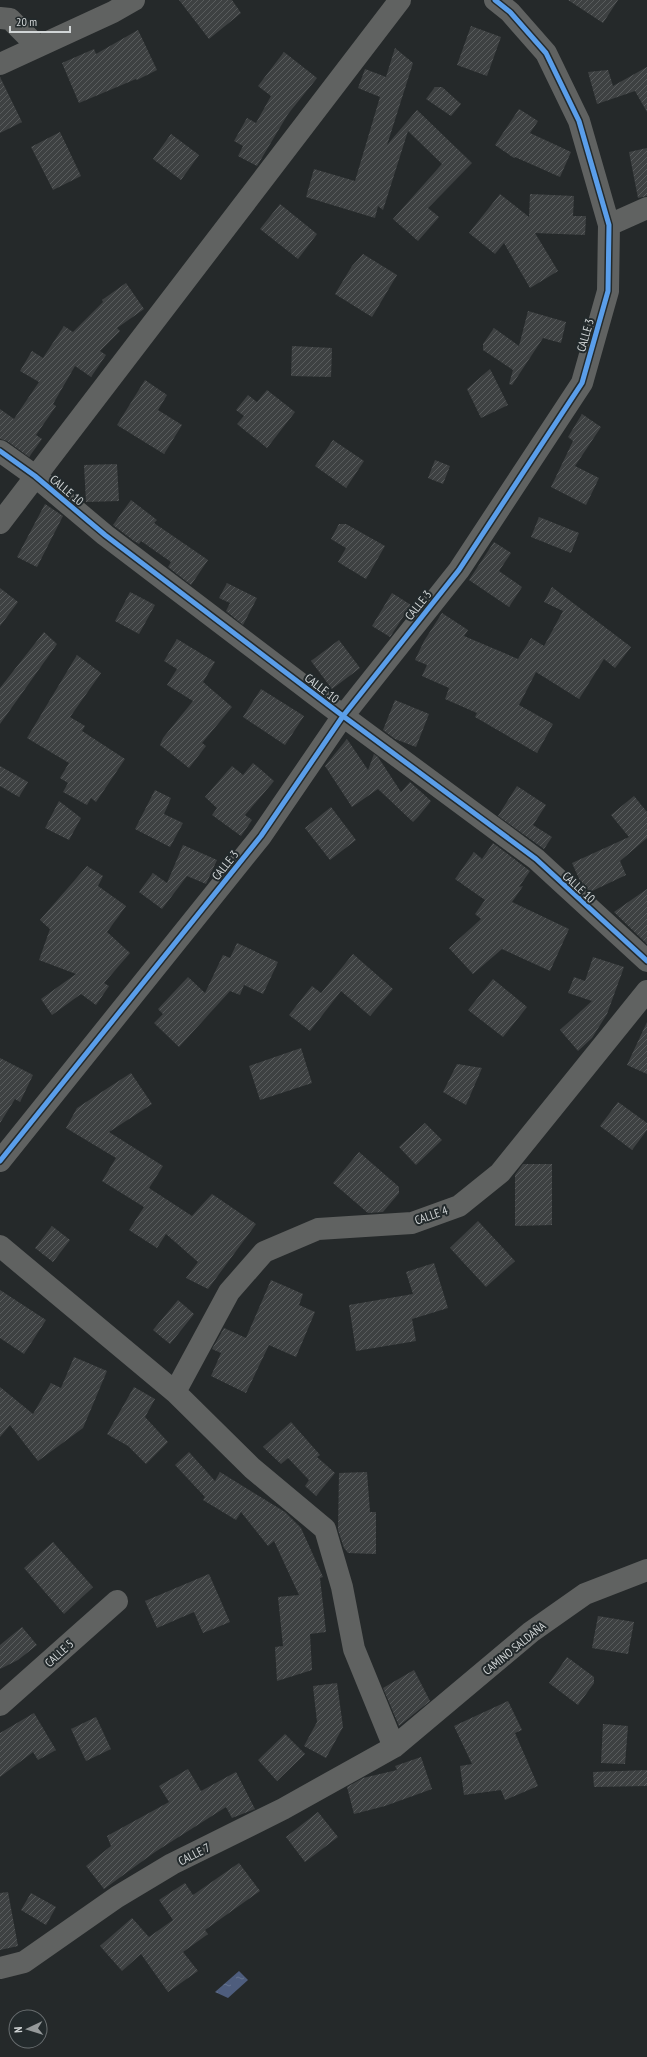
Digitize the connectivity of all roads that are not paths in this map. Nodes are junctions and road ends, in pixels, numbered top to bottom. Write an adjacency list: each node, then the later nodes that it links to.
1 (134, 0): 5 (street)
2 (400, 0): 10 (street)
3 (495, 0): 8 (street, CALLE 3)
4 (0, 18): 5 (street)
5 (36, 46): 6 (street)
6 (0, 64)
7 (647, 208): 8 (street)
8 (609, 224): 12 (street, CALLE 3)
9 (0, 451): 10 (street, CALLE 10)
10 (35, 476): 11 (street); 12 (street, CALLE 10)
11 (0, 523)
12 (343, 716): 13 (street, CALLE 10); 15 (street, CALLE 3)
13 (647, 961)
14 (647, 991): 17 (street, CALLE 4)
15 (0, 1161)
16 (0, 1246): 17 (street)
17 (175, 1392): 21 (street)
18 (647, 1570): 21 (street, CAMINO SALDAÑA)
19 (118, 1601): 20 (street, CALLE 5)
20 (0, 1705)
21 (394, 1747): 22 (street, CALLE 7)
22 (0, 1968)

